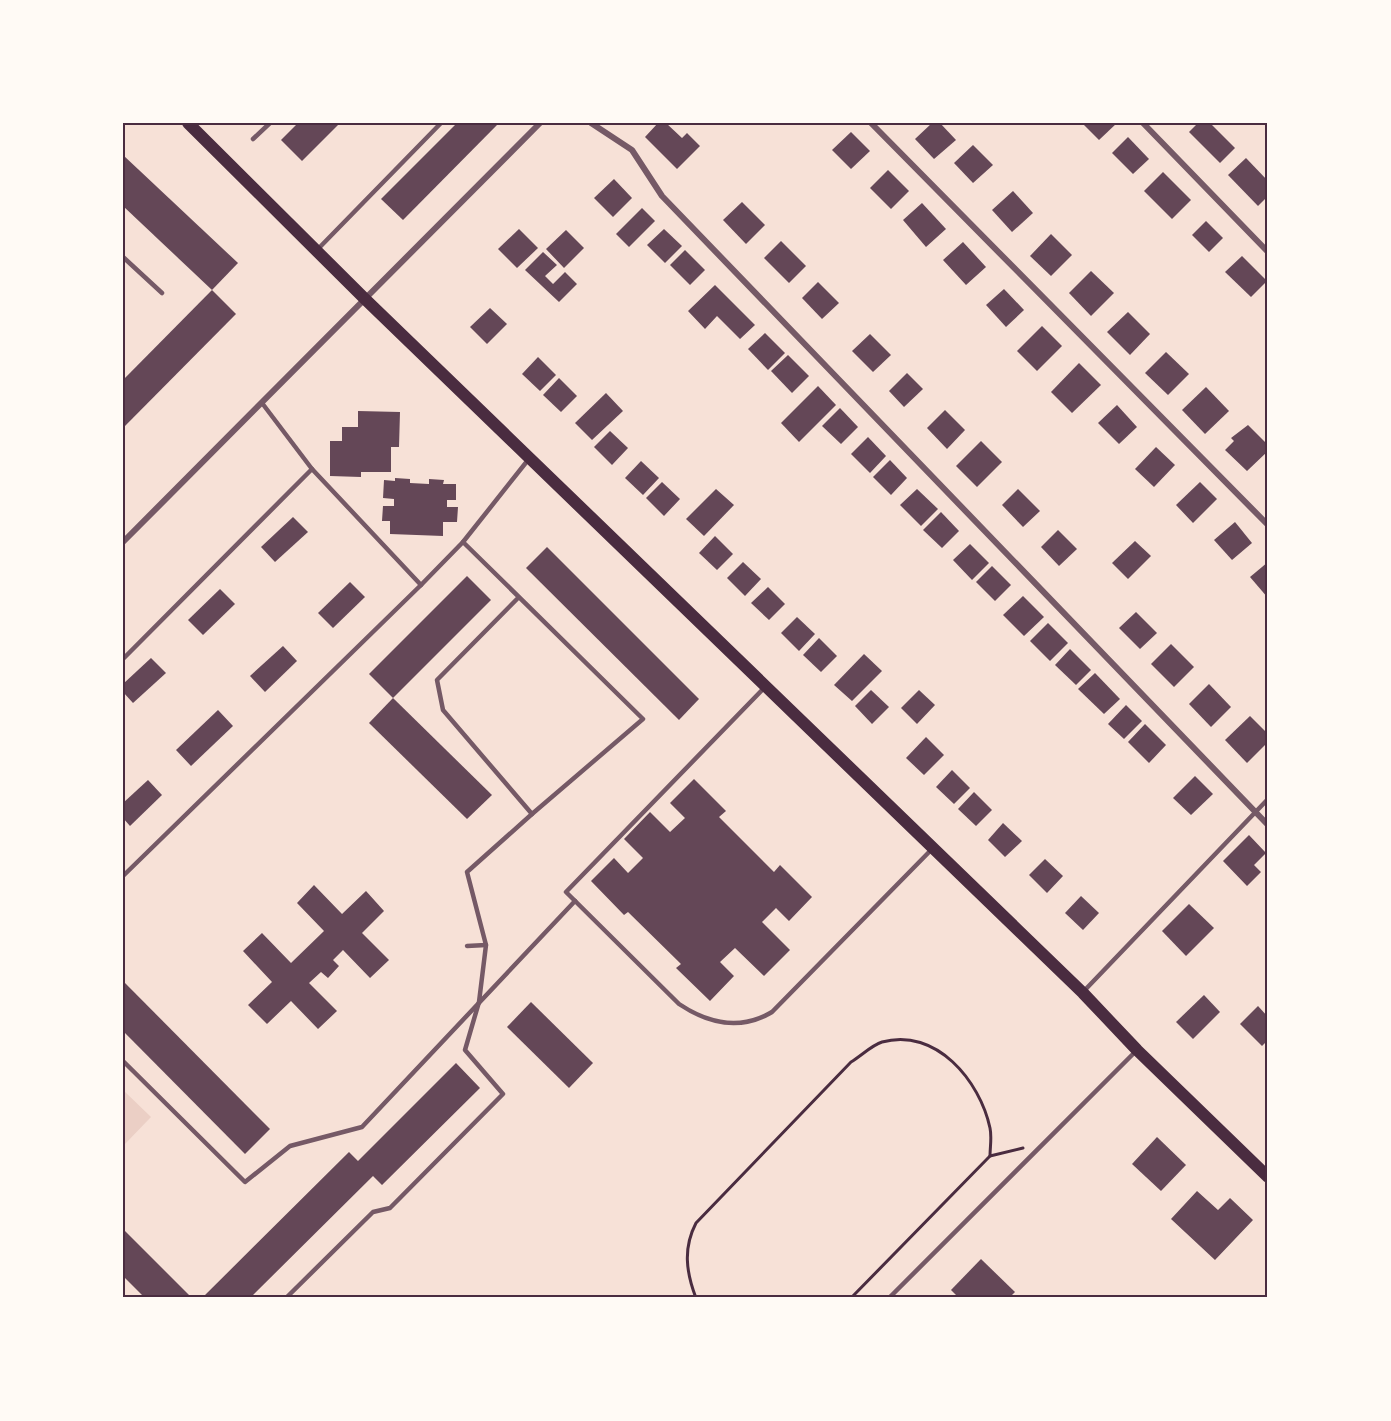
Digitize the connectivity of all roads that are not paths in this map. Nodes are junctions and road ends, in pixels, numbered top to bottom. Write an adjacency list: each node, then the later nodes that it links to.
1 (188, 123): 9 (main road)
2 (270, 123): 8 (lane)
3 (441, 123): 9 (lane)
4 (540, 123): 13 (street)
5 (591, 123): 25 (street)
6 (871, 123): 17 (street)
7 (1143, 123): 10 (street)
8 (253, 139)
9 (317, 251): 13 (main road)
10 (1268, 252)
11 (123, 257): 12 (lane)
12 (162, 293)
13 (365, 299): 14 (street); 15 (main road)
14 (262, 403): 16 (lane); 18 (street)
15 (530, 457): 19 (lane); 23 (main road)
16 (312, 469): 20 (lane); 22 (lane)
17 (1268, 525)
18 (123, 543)
19 (463, 543): 20 (lane); 21 (lane)
20 (421, 585): 29 (lane)
21 (519, 597): 26 (lane); 26 (lane)
22 (123, 659)
23 (765, 686): 28 (main road); 30 (lane)
24 (1268, 799): 25 (lane)
25 (1256, 812): 27 (street); 33 (lane)
26 (532, 814): 31 (lane)
27 (1268, 825)
28 (933, 848): 30 (lane); 33 (main road)
29 (123, 876)
30 (575, 901): 34 (lane)
31 (486, 945): 32 (lane); 34 (lane)
32 (467, 946)
33 (1083, 993): 35 (main road)
34 (479, 1002): 36 (lane); 38 (lane)
35 (1137, 1050): 37 (main road); 39 (lane)
36 (123, 1060)
37 (1268, 1177)
38 (286, 1298)
39 (889, 1298)

